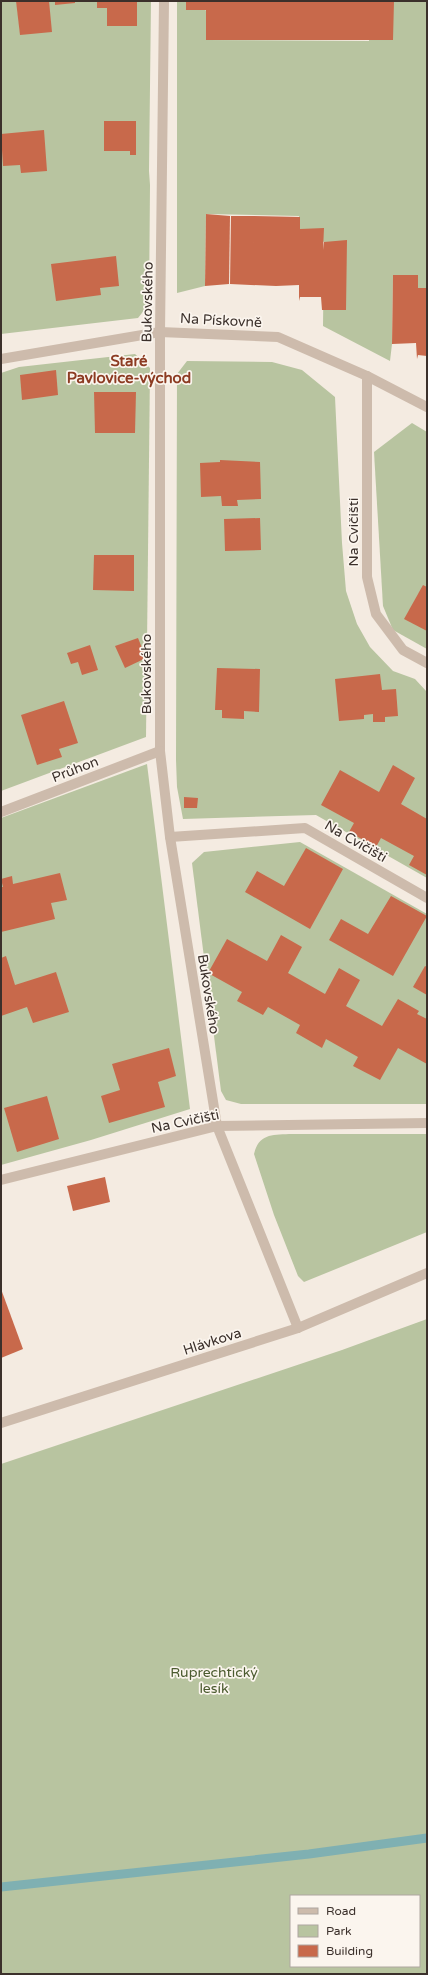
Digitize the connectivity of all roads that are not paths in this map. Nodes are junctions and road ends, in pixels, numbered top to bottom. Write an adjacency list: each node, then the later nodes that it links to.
1 (164, 1): 2 (street, Bukovského)
2 (160, 332): 3 (street, Na Pískovně); 4 (street, Na Pískovně); 7 (street, Bukovského)
3 (1, 359)
4 (367, 376): 5 (street, Na Pískovně); 6 (street, Na Cvičišti)
5 (427, 407)
6 (427, 663)
7 (160, 751): 8 (street, Průhon); 9 (street, Bukovského)
8 (1, 812)
9 (170, 837): 10 (street, Na Cvičišti); 12 (street, Bukovského)
10 (427, 898)
11 (427, 1123): 12 (street, Na Cvičišti)
12 (217, 1126): 13 (street, Na Cvičišti); 15 (street, Bukovského)
13 (1, 1180)
14 (427, 1273): 15 (street, Hlávkova)
15 (298, 1328): 16 (street, Hlávkova)
16 (1, 1423)

